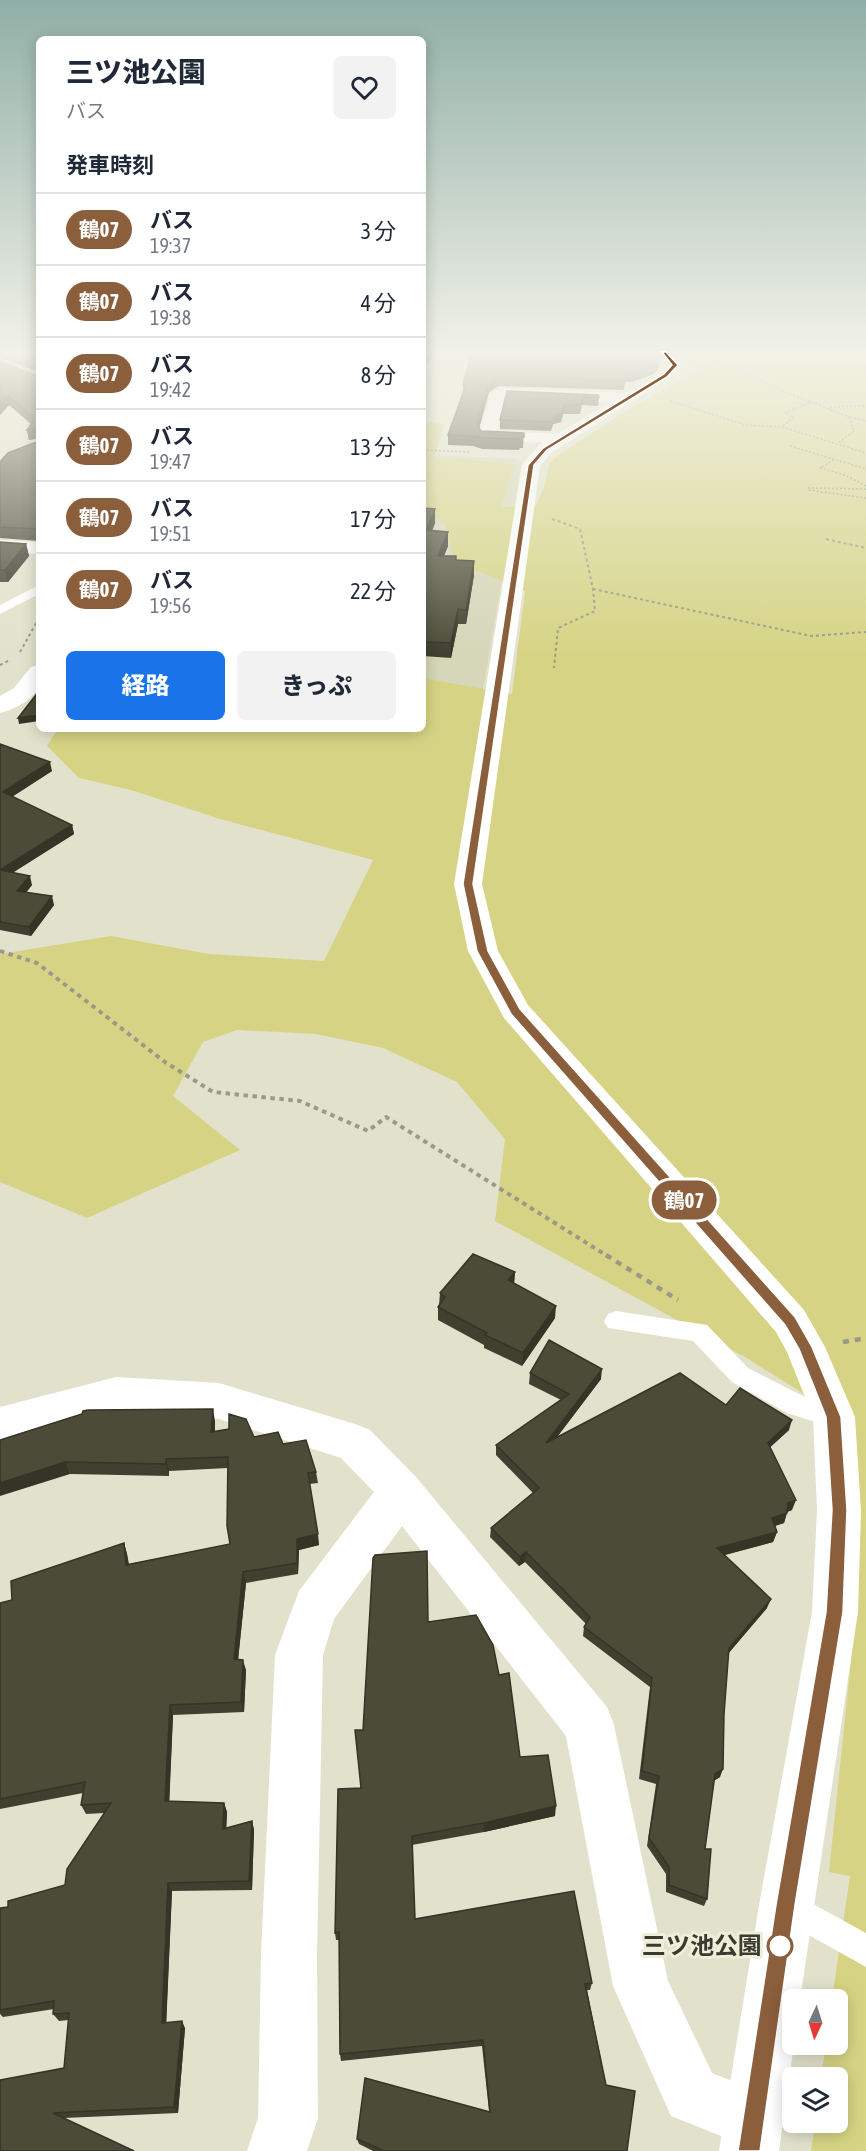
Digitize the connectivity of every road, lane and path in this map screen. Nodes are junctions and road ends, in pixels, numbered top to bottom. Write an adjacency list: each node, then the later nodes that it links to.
1 (541, 453): 7 (street)
2 (813, 453): 3 (path)
3 (834, 460): 4 (path); 5 (path)
4 (866, 470)
5 (866, 487): 6 (path)
6 (866, 498)
7 (525, 510): 12 (path); 24 (street)
8 (826, 538): 11 (path)
9 (0, 546): 10 (street)
10 (36, 548)
11 (866, 548)
12 (593, 589): 16 (path); 18 (path)
13 (36, 591): 14 (lane)
14 (0, 610)
15 (36, 623): 17 (path)
16 (866, 632)
17 (0, 665)
18 (554, 668)
19 (36, 676): 20 (street)
20 (0, 706)
21 (0, 951): 23 (path)
22 (616, 1321): 23 (lane)
23 (699, 1332): 24 (lane)
24 (834, 1417): 27 (street)
25 (0, 1425): 26 (street)
26 (401, 1491): 29 (street); 30 (street)
27 (786, 1905): 28 (lane); 29 (street)
28 (866, 1951)
29 (751, 2135)
30 (277, 2151)

